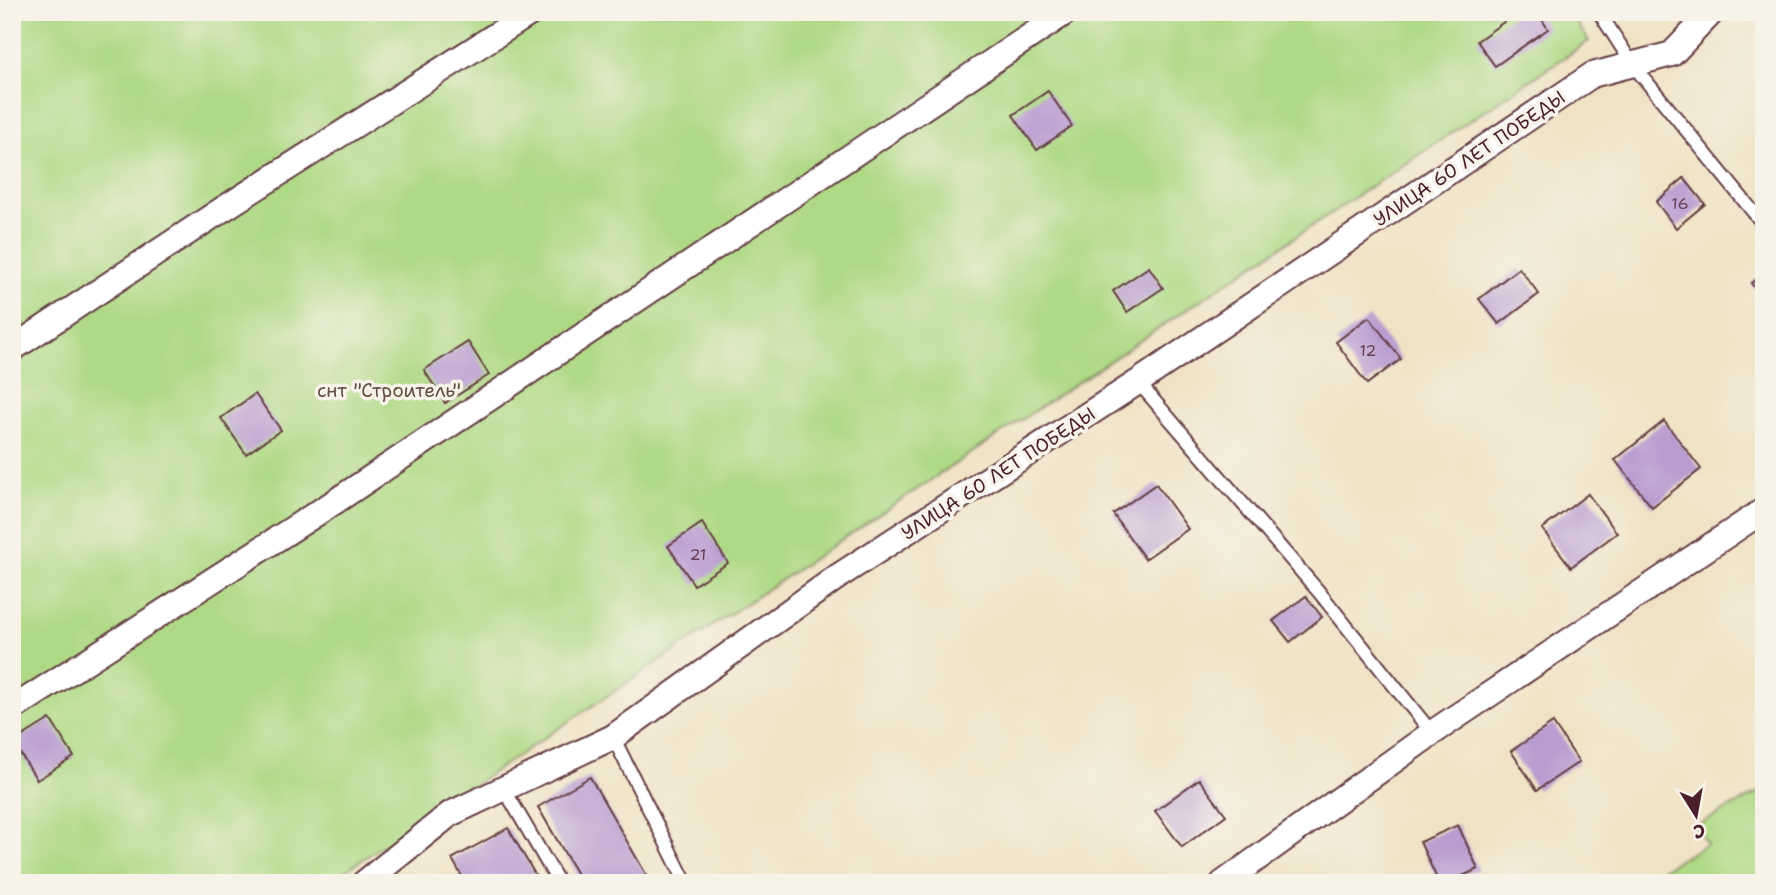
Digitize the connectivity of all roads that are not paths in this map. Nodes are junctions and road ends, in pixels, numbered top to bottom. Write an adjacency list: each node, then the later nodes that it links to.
1 (532, 12): 7 (street)
2 (1066, 12): 10 (street)
3 (1599, 12): 5 (lane)
4 (1712, 12): 5 (street, УЛИЦА 60 ЛЕТ ПОБЕДЫ)
5 (1633, 65): 6 (lane); 8 (street, УЛИЦА 60 ЛЕТ ПОБЕДЫ)
6 (1764, 225)
7 (12, 349)
8 (1138, 382): 11 (lane); 12 (street, УЛИЦА 60 ЛЕТ ПОБЕДЫ)
9 (1764, 510): 11 (street)
10 (12, 709)
11 (1432, 733): 17 (street)
12 (613, 737): 13 (street, УЛИЦА 60 ЛЕТ ПОБЕДЫ); 16 (lane)
13 (503, 787): 14 (street, УЛИЦА 60 ЛЕТ ПОБЕДЫ); 15 (lane)
14 (364, 883)
15 (559, 883)
16 (686, 883)
17 (1223, 883)

